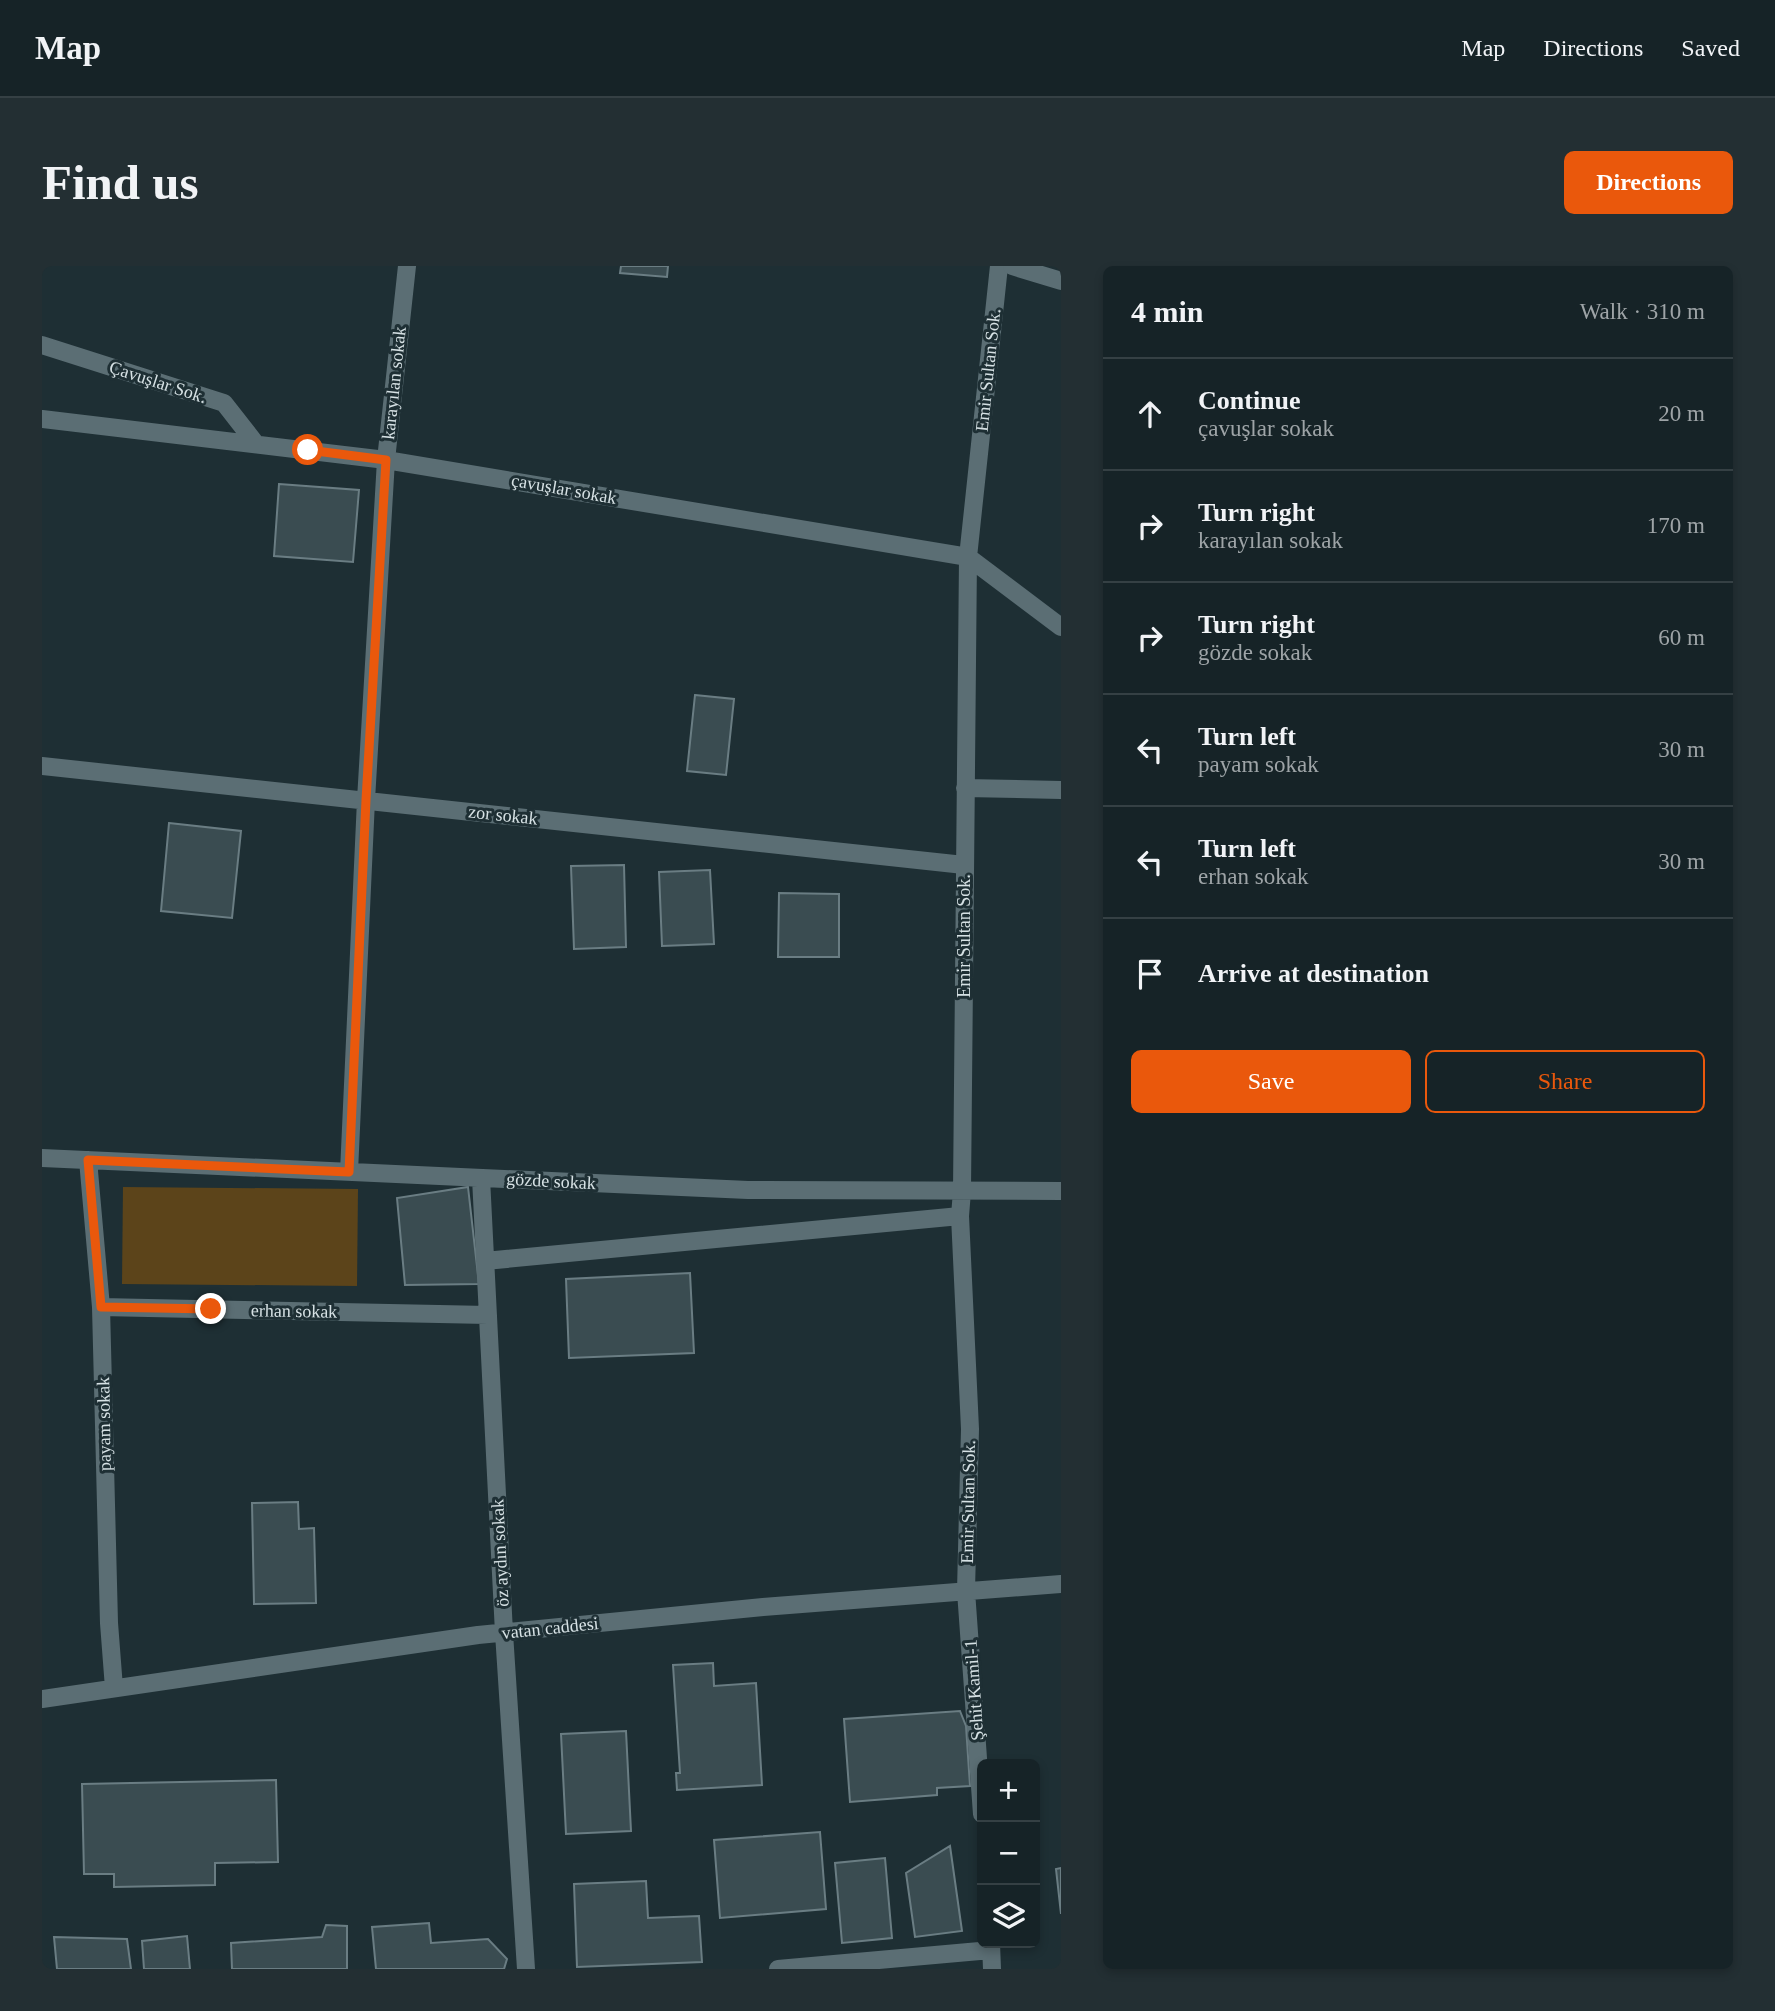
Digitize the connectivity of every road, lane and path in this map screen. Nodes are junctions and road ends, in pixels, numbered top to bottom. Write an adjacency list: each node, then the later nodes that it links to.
1 (407, 266): 8 (street, karayılan sokak)
2 (999, 266): 9 (street, Emir Sultan Sok.)
3 (1012, 266): 4 (street)
4 (1061, 281)
5 (42, 345): 7 (street, Çavuşlar Sok.)
6 (42, 419): 7 (street, çavuşlar sokak)
7 (256, 444): 8 (street, çavuşlar sokak)
8 (386, 460): 9 (street, çavuşlar sokak); 14 (street, karayılan sokak)
9 (968, 557): 10 (street, çavuşlar sokak); 12 (street, Emir Sultan Sok.)
10 (1061, 627)
11 (42, 765): 14 (street, zor sokak)
12 (965, 788): 13 (street); 15 (street, Emir Sultan Sok.)
13 (1061, 790)
14 (366, 800): 15 (street, zor sokak); 18 (street, karayılan sokak)
15 (964, 865): 20 (street, Emir Sultan Sok.)
16 (42, 1158): 17 (street, gözde sokak)
17 (88, 1160): 18 (street, gözde sokak); 24 (street, payam sokak)
18 (349, 1172): 19 (street, gözde sokak)
19 (481, 1178): 20 (street, gözde sokak); 23 (street, öz aydın sokak)
20 (962, 1191): 21 (street, gözde sokak); 22 (street, Emir Sultan Sok.)
21 (1061, 1191)
22 (960, 1216): 23 (street); 27 (street, Emir Sultan Sok.)
23 (485, 1261): 25 (street, öz aydın sokak)
24 (101, 1307): 25 (street, erhan sokak); 29 (street, payam sokak)
25 (488, 1315): 28 (street, öz aydın sokak)
26 (1061, 1584): 27 (street, vatan caddesi)
27 (967, 1599): 28 (street, vatan caddesi); 31 (street, Şehit Kamil-1)
28 (504, 1633): 29 (street, vatan caddesi); 34 (street, öz aydın sokak)
29 (114, 1689): 30 (street, vatan caddesi)
30 (42, 1699)
31 (978, 1759)
32 (977, 1948): 35 (street)
33 (991, 1948): 36 (street)
34 (526, 1969)
35 (778, 1969)
36 (992, 1969)

